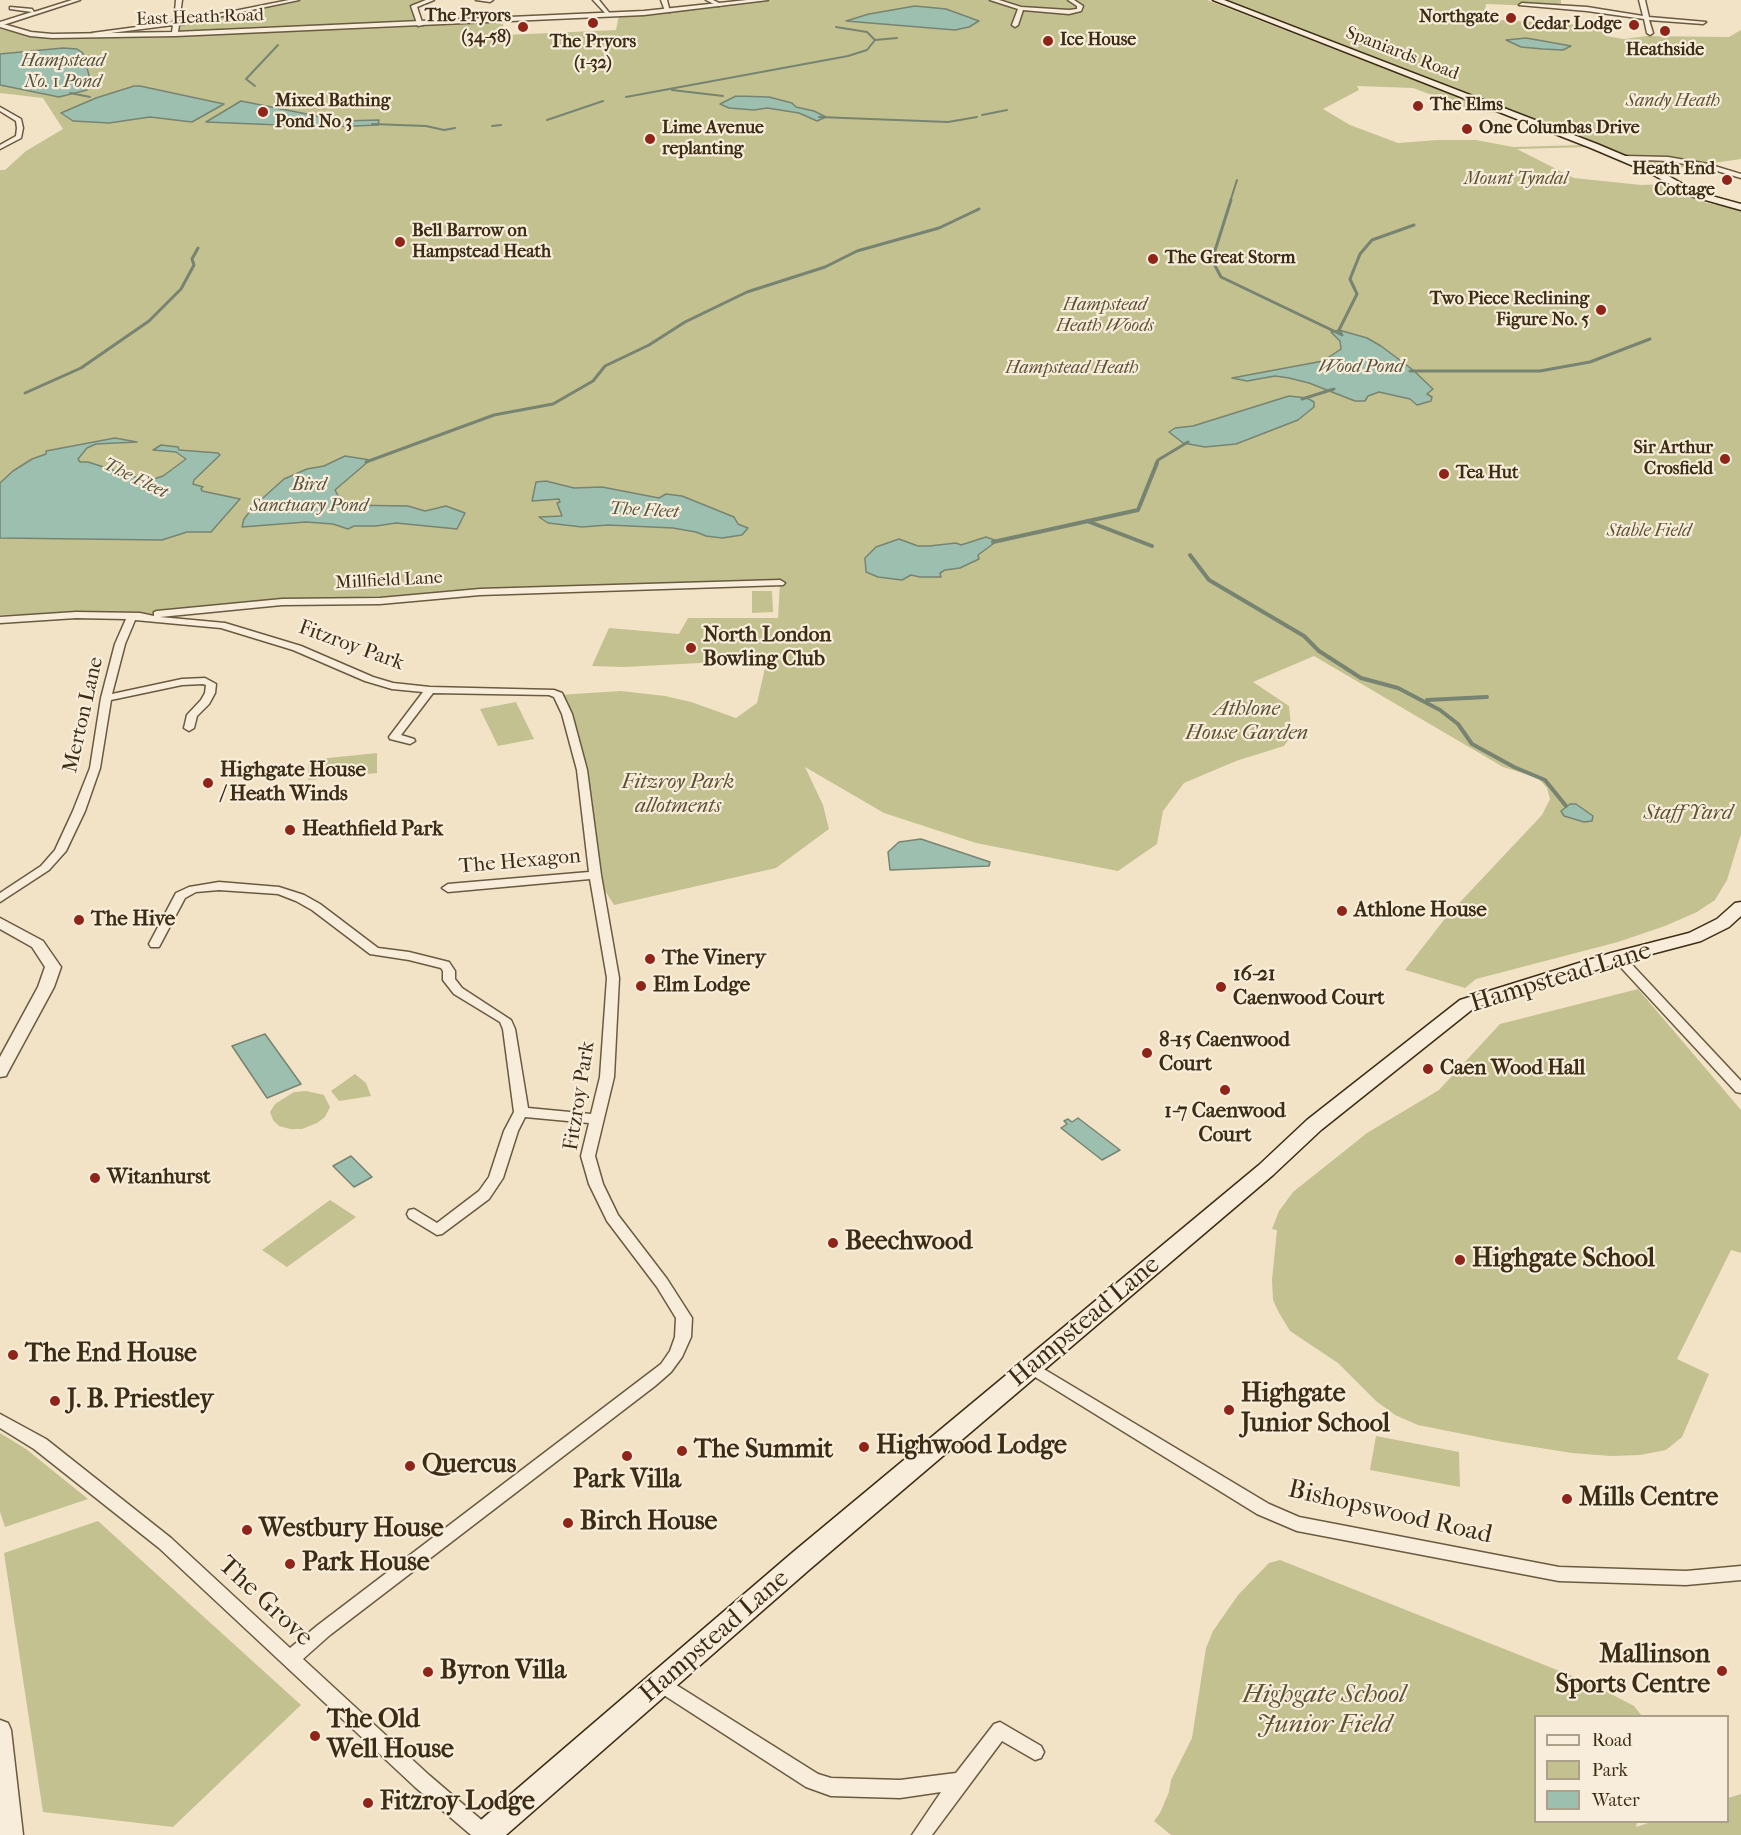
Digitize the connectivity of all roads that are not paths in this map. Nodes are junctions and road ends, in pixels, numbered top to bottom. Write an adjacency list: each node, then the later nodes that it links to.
1 (77, 0): 21 (street)
2 (178, 0): 27 (street)
3 (296, 0): 15 (street)
4 (431, 0): 29 (street)
5 (479, 0): 6 (street)
6 (490, 0)
7 (596, 0): 22 (street)
8 (664, 0): 20 (street)
9 (710, 0): 16 (street)
10 (765, 0): 16 (street, East Heath Road)
11 (1071, 0): 19 (street)
12 (1218, 0): 36 (main road, Spaniards Road)
13 (1642, 0): 25 (street)
14 (998, 1): 19 (street)
15 (268, 3): 27 (street)
16 (720, 5): 20 (street, East Heath Road)
17 (1522, 5): 25 (street)
18 (12, 8): 21 (street)
19 (1021, 8): 30 (street)
20 (668, 11): 22 (street, East Heath Road)
21 (36, 12): 24 (street)
22 (609, 14): 29 (street, East Heath Road)
23 (10, 15): 24 (street)
24 (19, 17): 28 (street)
25 (1645, 18): 26 (street); 32 (street)
26 (1703, 22)
27 (176, 24): 31 (street); 33 (street)
28 (0, 25): 33 (street, East Heath Road)
29 (420, 25): 33 (street, East Heath Road)
30 (1015, 25)
31 (95, 33)
32 (1650, 33)
33 (175, 34)
34 (0, 109): 35 (street)
35 (0, 147)
36 (1625, 158): 37 (street); 38 (main road, Spaniards Road)
37 (1741, 176)
38 (1741, 207)
39 (780, 583): 40 (street, Millfield Lane)
40 (132, 616): 41 (street, Millfield Lane); 42 (street, Fitzroy Park); 43 (street, Merton Lane)
41 (0, 620)
42 (430, 690): 45 (street); 46 (street, Fitzroy Park)
43 (106, 698): 44 (street); 48 (street, Merton Lane)
44 (189, 728)
45 (410, 741)
46 (595, 875): 47 (street, The Hexagon); 56 (street, Fitzroy Park)
47 (448, 888)
48 (0, 898)
49 (1741, 908): 52 (main road, Hampstead Lane)
50 (0, 923): 53 (street)
51 (156, 944): 55 (street)
52 (1618, 957): 54 (street); 58 (main road, Hampstead Lane)
53 (0, 1072)
54 (1741, 1089)
55 (521, 1112): 56 (street); 57 (street)
56 (596, 1119): 61 (street, Fitzroy Park)
57 (414, 1214)
58 (1032, 1368): 60 (street, Bishopswood Road); 62 (main road, Hampstead Lane)
59 (0, 1419): 61 (street, The Grove)
60 (1741, 1574)
61 (290, 1659): 67 (street, The Grove)
62 (662, 1684): 65 (street); 67 (main road, Hampstead Lane)
63 (0, 1730): 66 (street)
64 (1035, 1752): 65 (street)
65 (961, 1781): 68 (street)
66 (11, 1835)
67 (485, 1835)
68 (921, 1835)

